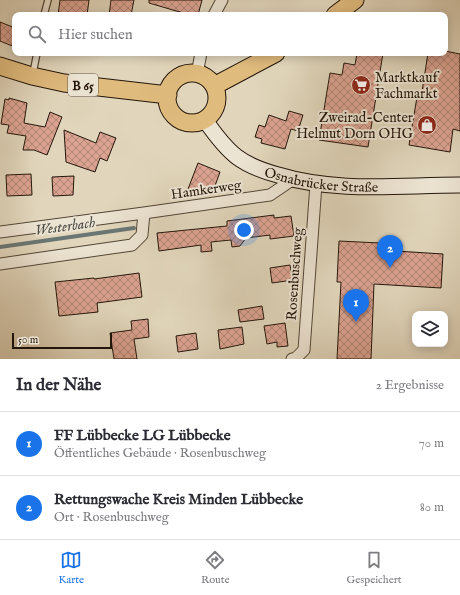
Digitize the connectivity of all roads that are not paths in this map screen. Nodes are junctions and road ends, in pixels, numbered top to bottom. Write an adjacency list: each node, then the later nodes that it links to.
1 (48, 0): 4 (lane)
2 (222, 0): 5 (street)
3 (355, 0): 6 (main road)
4 (45, 12)
5 (216, 12)
6 (339, 12)
7 (36, 56): 12 (lane)
8 (200, 56): 11 (street)
9 (270, 56): 13 (main road)
10 (0, 66): 12 (main road, B 65)
11 (197, 74): 13 (main road); 14 (main road)
12 (32, 76): 14 (main road, B 65)
13 (214, 86): 15 (main road)
14 (168, 96): 15 (main road)
15 (205, 120): 16 (street, Osnabrücker Straße)
16 (292, 180): 17 (street, Osnabrücker Straße); 19 (street, Hamkerweg)
17 (316, 184): 18 (street, Osnabrücker Straße); 22 (street, Rosenbuschweg)
18 (460, 185)
19 (144, 213): 20 (street, Hamkerweg); 21 (street)
20 (0, 232)
21 (0, 264)
22 (292, 359)

